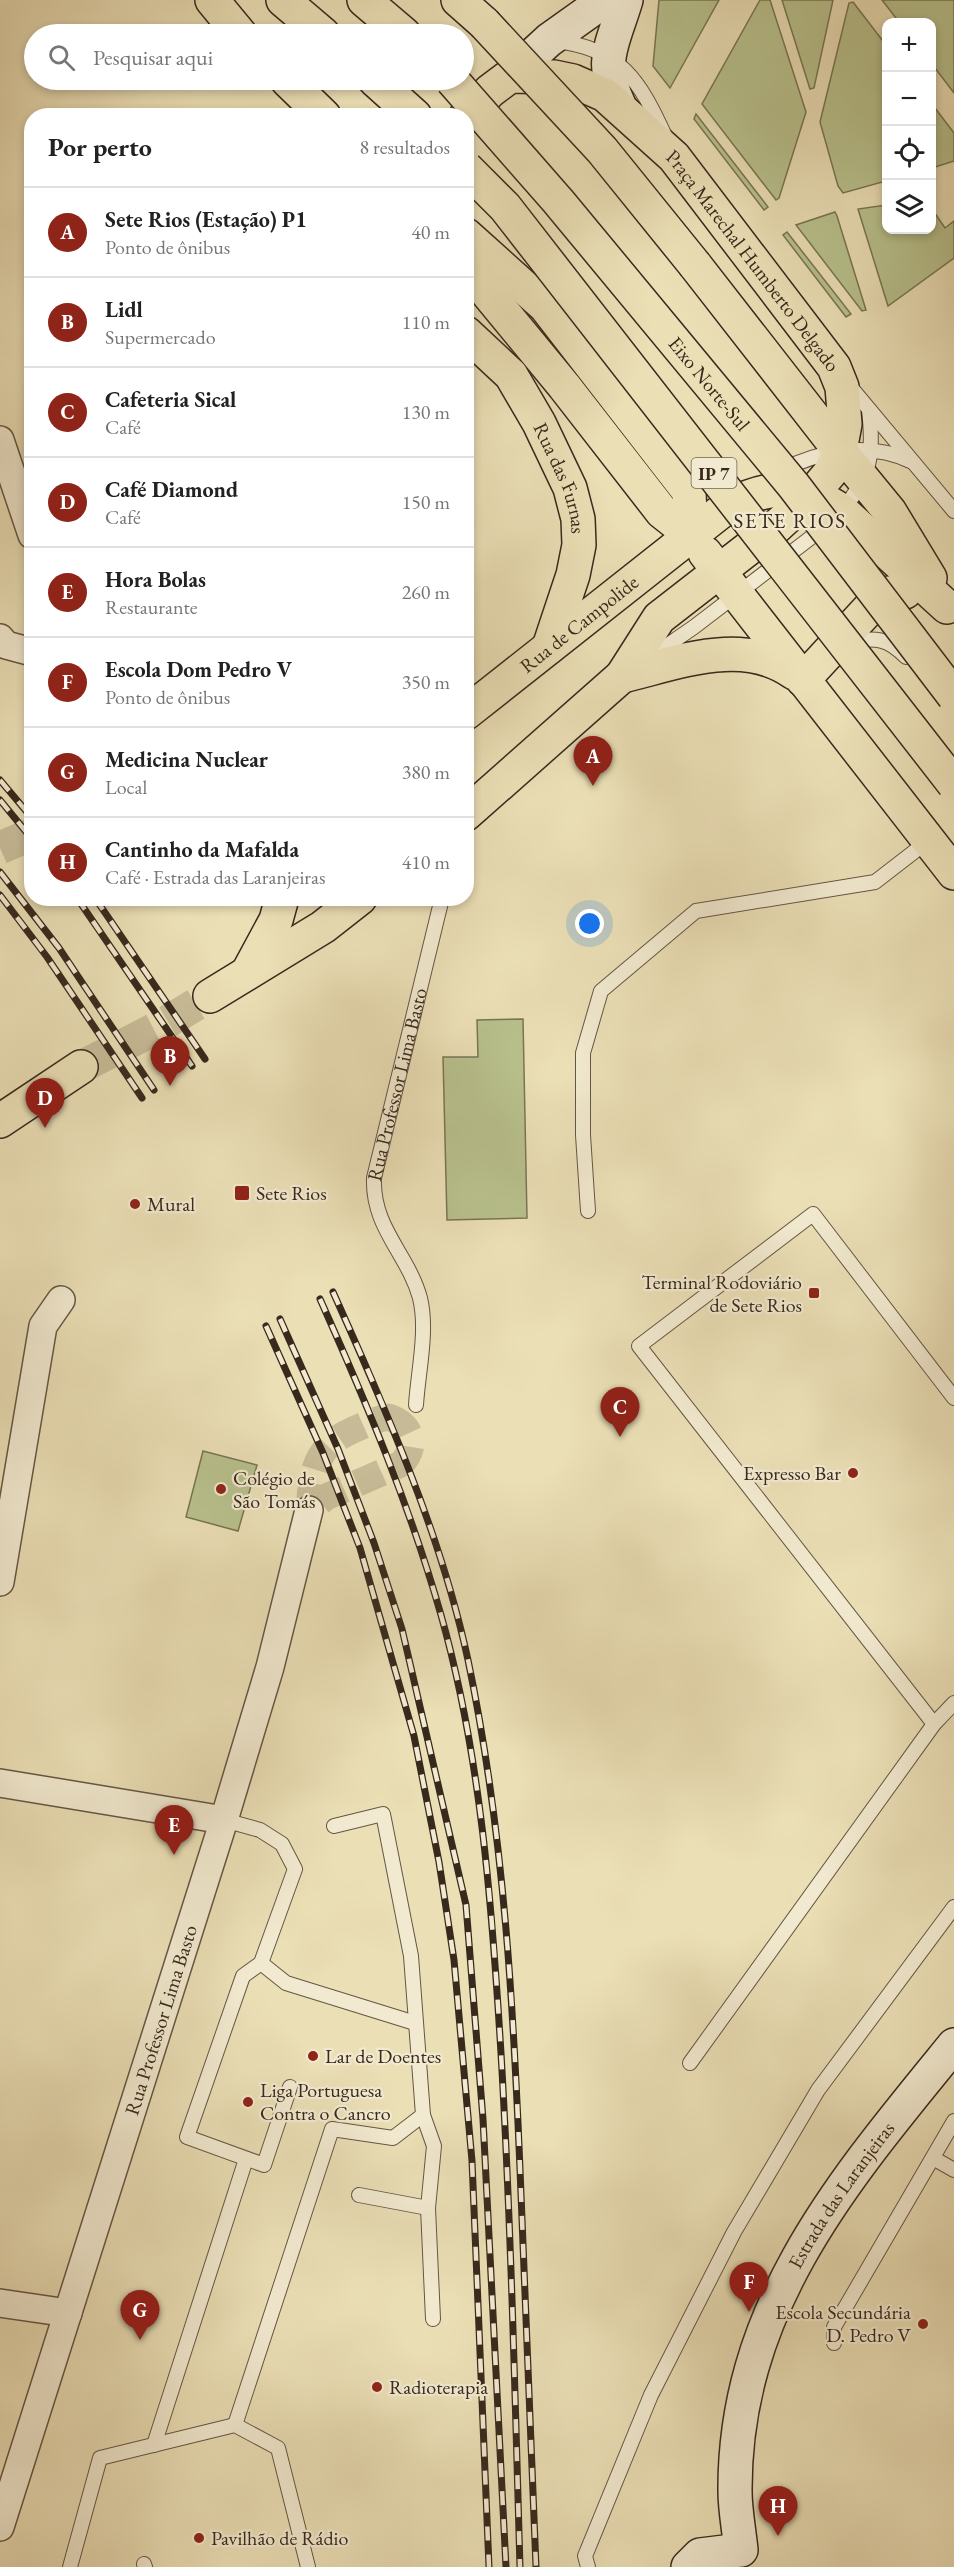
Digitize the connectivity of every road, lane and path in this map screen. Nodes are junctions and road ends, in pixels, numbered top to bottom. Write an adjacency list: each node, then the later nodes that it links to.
1 (212, 0): 7 (main road)
2 (283, 0): 8 (main road)
3 (364, 0): 9 (main road)
4 (458, 0): 28 (main road, bridge)
5 (605, 0): 10 (main road)
6 (626, 0): 11 (main road)
7 (232, 24)
8 (311, 24)
9 (392, 24)
10 (549, 40): 11 (lane); 12 (main road)
11 (608, 55): 16 (main road); 20 (lane)
12 (510, 76): 16 (main road, Praça Marechal Humberto Delgado); 19 (main road)
13 (297, 90): 17 (main road)
14 (386, 90): 18 (main road)
15 (461, 90): 45 (main road, Eixo Norte-Sul / IP 7, bridge)
16 (619, 105): 20 (main road, Praça Marechal Humberto Delgado)
17 (316, 108)
18 (407, 108)
19 (474, 108)
20 (674, 157): 25 (main road, Praça Marechal Humberto Delgado)
21 (474, 176): 47 (main road, IP 7, bridge)
22 (474, 253): 35 (main road)
23 (474, 256): 35 (main road)
24 (474, 340): 40 (main road, Rua das Furnas)
25 (834, 367): 26 (lane, Praça Marechal Humberto Delgado); 28 (main road)
26 (869, 410): 28 (lane); 29 (lane, Praça Marechal Humberto Delgado)
27 (3, 455): 34 (street)
28 (858, 461): 29 (lane); 30 (main road); 31 (lane); 32 (lane); 37 (main road)
29 (910, 461): 33 (lane, Praça Marechal Humberto Delgado)
30 (813, 493): 31 (main road, Rua de Campolide); 32 (main road); 36 (main road)
31 (728, 506): 35 (main road, Rua de Campolide)
32 (842, 511): 36 (lane); 37 (main road)
33 (954, 511)
34 (24, 513)
35 (691, 535): 36 (main road); 40 (main road, Rua de Campolide)
36 (728, 583): 43 (main road); 44 (main road)
37 (951, 611): 39 (main road)
38 (0, 638): 41 (street)
39 (837, 641): 42 (lane); 44 (main road)
40 (549, 647): 46 (main road, Rua de Campolide)
41 (24, 650)
42 (910, 661)
43 (622, 676): 44 (main road); 48 (main road)
44 (802, 680): 49 (main road)
45 (954, 696)
46 (474, 707)
47 (954, 784)
48 (474, 810)
49 (928, 841): 50 (main road); 58 (lane)
50 (954, 873)
51 (280, 906): 54 (main road)
52 (350, 906): 54 (main road)
53 (440, 906): 61 (lane, Rua Professor Lima Basto)
54 (248, 972): 55 (main road)
55 (210, 996)
56 (0, 1103): 57 (main road)
57 (0, 1121)
58 (588, 1211)
59 (61, 1299): 63 (street)
60 (954, 1398): 65 (lane)
61 (416, 1405)
62 (309, 1510): 67 (street, Rua Professor Lima Basto)
63 (0, 1582)
64 (954, 1703): 65 (lane)
65 (934, 1724): 73 (lane)
66 (0, 1783): 67 (street)
67 (224, 1820): 70 (lane); 83 (street, Rua Professor Lima Basto)
68 (334, 1826): 71 (lane)
69 (954, 1907): 92 (lane)
70 (261, 1963): 71 (lane); 78 (lane)
71 (415, 2023): 75 (lane)
72 (946, 2060): 89 (main road, Estrada das Laranjeiras)
73 (690, 2063)
74 (290, 2086): 78 (lane)
75 (423, 2115): 81 (lane); 86 (lane)
76 (954, 2121): 77 (lane)
77 (933, 2158): 79 (lane); 85 (lane)
78 (246, 2159): 87 (lane)
79 (954, 2170)
80 (359, 2195): 81 (lane)
81 (428, 2208): 84 (lane)
82 (0, 2303): 83 (street)
83 (68, 2313): 88 (street, Rua Professor Lima Basto)
84 (433, 2319)
85 (834, 2343)
86 (235, 2425): 87 (lane); 91 (lane)
87 (154, 2445): 90 (lane)
88 (0, 2527)
89 (742, 2558): 93 (main road, Estrada das Laranjeiras)
90 (70, 2567)
91 (308, 2567)
92 (588, 2567)
93 (688, 2567)

